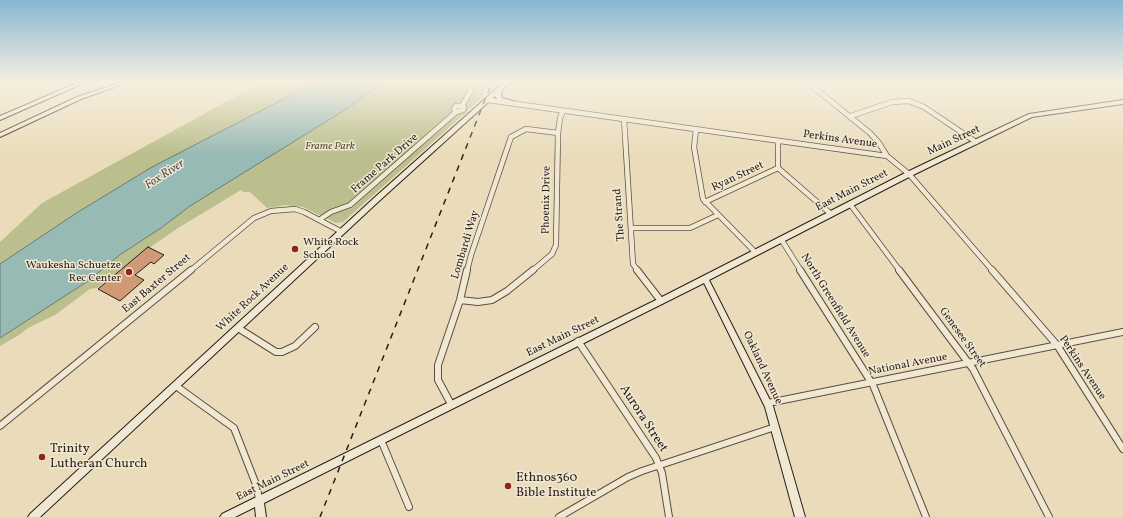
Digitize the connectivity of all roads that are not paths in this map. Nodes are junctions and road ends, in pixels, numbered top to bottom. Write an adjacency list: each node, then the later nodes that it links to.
1 (28, 106): 12 (main road)
2 (62, 106): 16 (main road)
3 (462, 106): 26 (street, Frame Park Drive)
4 (481, 106): 28 (main road, White Rock Avenue)
5 (533, 106): 10 (street, Perkins Avenue)
6 (838, 106): 11 (street)
7 (880, 106): 11 (street)
8 (922, 106): 18 (street)
9 (1091, 106): 18 (main road, Main Street)
10 (563, 111): 13 (street, Perkins Avenue); 15 (street, Phoenix Drive)
11 (851, 116): 19 (street)
12 (0, 118)
13 (624, 119): 14 (street, Perkins Avenue); 27 (street, The Strand)
14 (696, 130): 17 (street, Perkins Avenue); 22 (street)
15 (558, 133): 32 (street, Lombardi Way); 32 (street, Phoenix Drive)
16 (0, 135)
17 (778, 141): 19 (street, Perkins Avenue); 20 (street)
18 (976, 142): 21 (main road, Main Street)
19 (887, 156): 21 (street, Perkins Avenue)
20 (778, 168): 22 (street, Ryan Street); 24 (street)
21 (909, 174): 23 (main road, East Main Street); 38 (street, Perkins Avenue)
22 (705, 202): 25 (street)
23 (850, 204): 24 (main road, East Main Street); 39 (street, Genesee Street)
24 (831, 214): 29 (main road, East Main Street)
25 (718, 215): 27 (street); 30 (street)
26 (319, 220): 28 (street, East Baxter Street); 44 (street, East Baxter Street)
27 (631, 228): 33 (street, The Strand)
28 (342, 232): 35 (main road, White Rock Avenue)
29 (781, 239): 30 (main road, East Main Street); 40 (street, North Greenfield Avenue)
30 (755, 252): 31 (main road, East Main Street)
31 (705, 278): 33 (main road, East Main Street); 42 (main road, Oakland Avenue)
32 (460, 300): 43 (street, Lombardi Way)
33 (660, 301): 37 (main road, East Main Street)
34 (315, 327): 35 (street)
35 (238, 328): 41 (main road, White Rock Avenue)
36 (1123, 332): 38 (street, National Avenue)
37 (578, 341): 43 (main road, East Main Street); 48 (street, Aurora Street)
38 (1057, 345): 39 (street, National Avenue); 47 (street, Perkins Avenue)
39 (969, 363): 40 (street, National Avenue); 58 (street, Genesee Street)
40 (871, 382): 42 (street, National Avenue); 57 (street, North Greenfield Avenue)
41 (176, 386): 49 (street); 51 (main road, White Rock Avenue)
42 (768, 403): 45 (main road, Oakland Avenue)
43 (451, 404): 46 (main road, East Main Street)
44 (0, 426)
45 (775, 427): 48 (street); 56 (main road, Oakland Avenue)
46 (381, 440): 49 (main road, East Main Street); 50 (street)
47 (1123, 449)
48 (660, 466): 54 (street); 55 (street, Aurora Street)
49 (259, 500): 52 (main road, East Main Street); 53 (main road)
50 (409, 507)
51 (34, 517)
52 (225, 517)
53 (261, 517)
54 (559, 517)
55 (669, 517)
56 (800, 517)
57 (926, 517)
58 (1049, 517)

